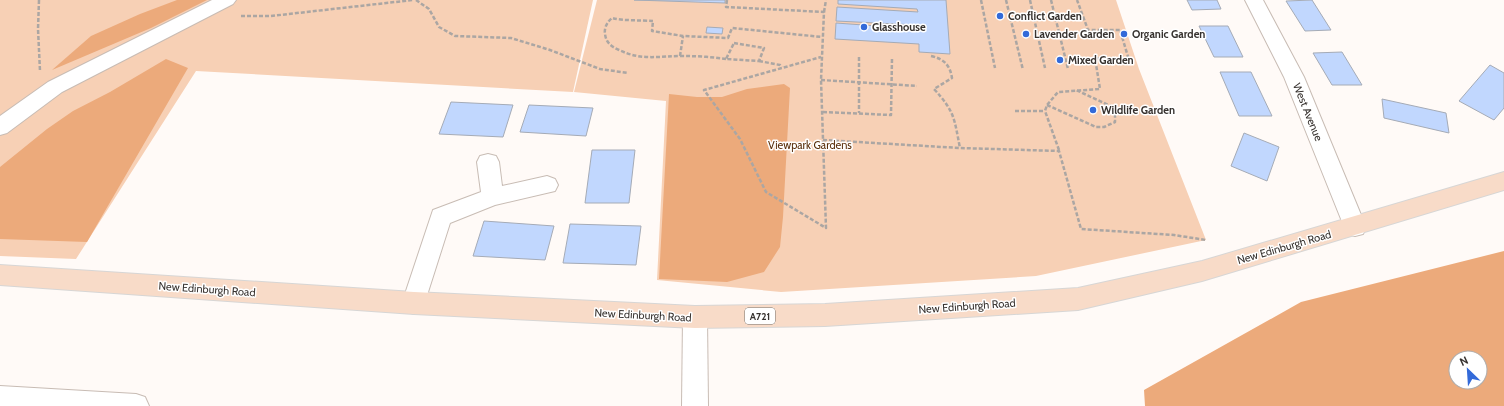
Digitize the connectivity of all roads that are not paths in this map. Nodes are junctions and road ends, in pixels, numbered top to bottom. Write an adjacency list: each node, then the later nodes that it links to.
1 (227, 0): 3 (street)
2 (1254, 0): 8 (street, West Avenue)
3 (0, 127)
4 (488, 162): 7 (street)
5 (1504, 181): 8 (main road, New Edinburgh Road / A721)
6 (548, 185): 7 (street)
7 (493, 197): 10 (street)
8 (1355, 226): 11 (main road, New Edinburgh Road / A721)
9 (0, 275): 10 (main road, New Edinburgh Road / A721)
10 (414, 303): 11 (main road, New Edinburgh Road / A721)
11 (695, 317): 14 (street)
12 (0, 398): 13 (street)
13 (136, 406)
14 (695, 406)

